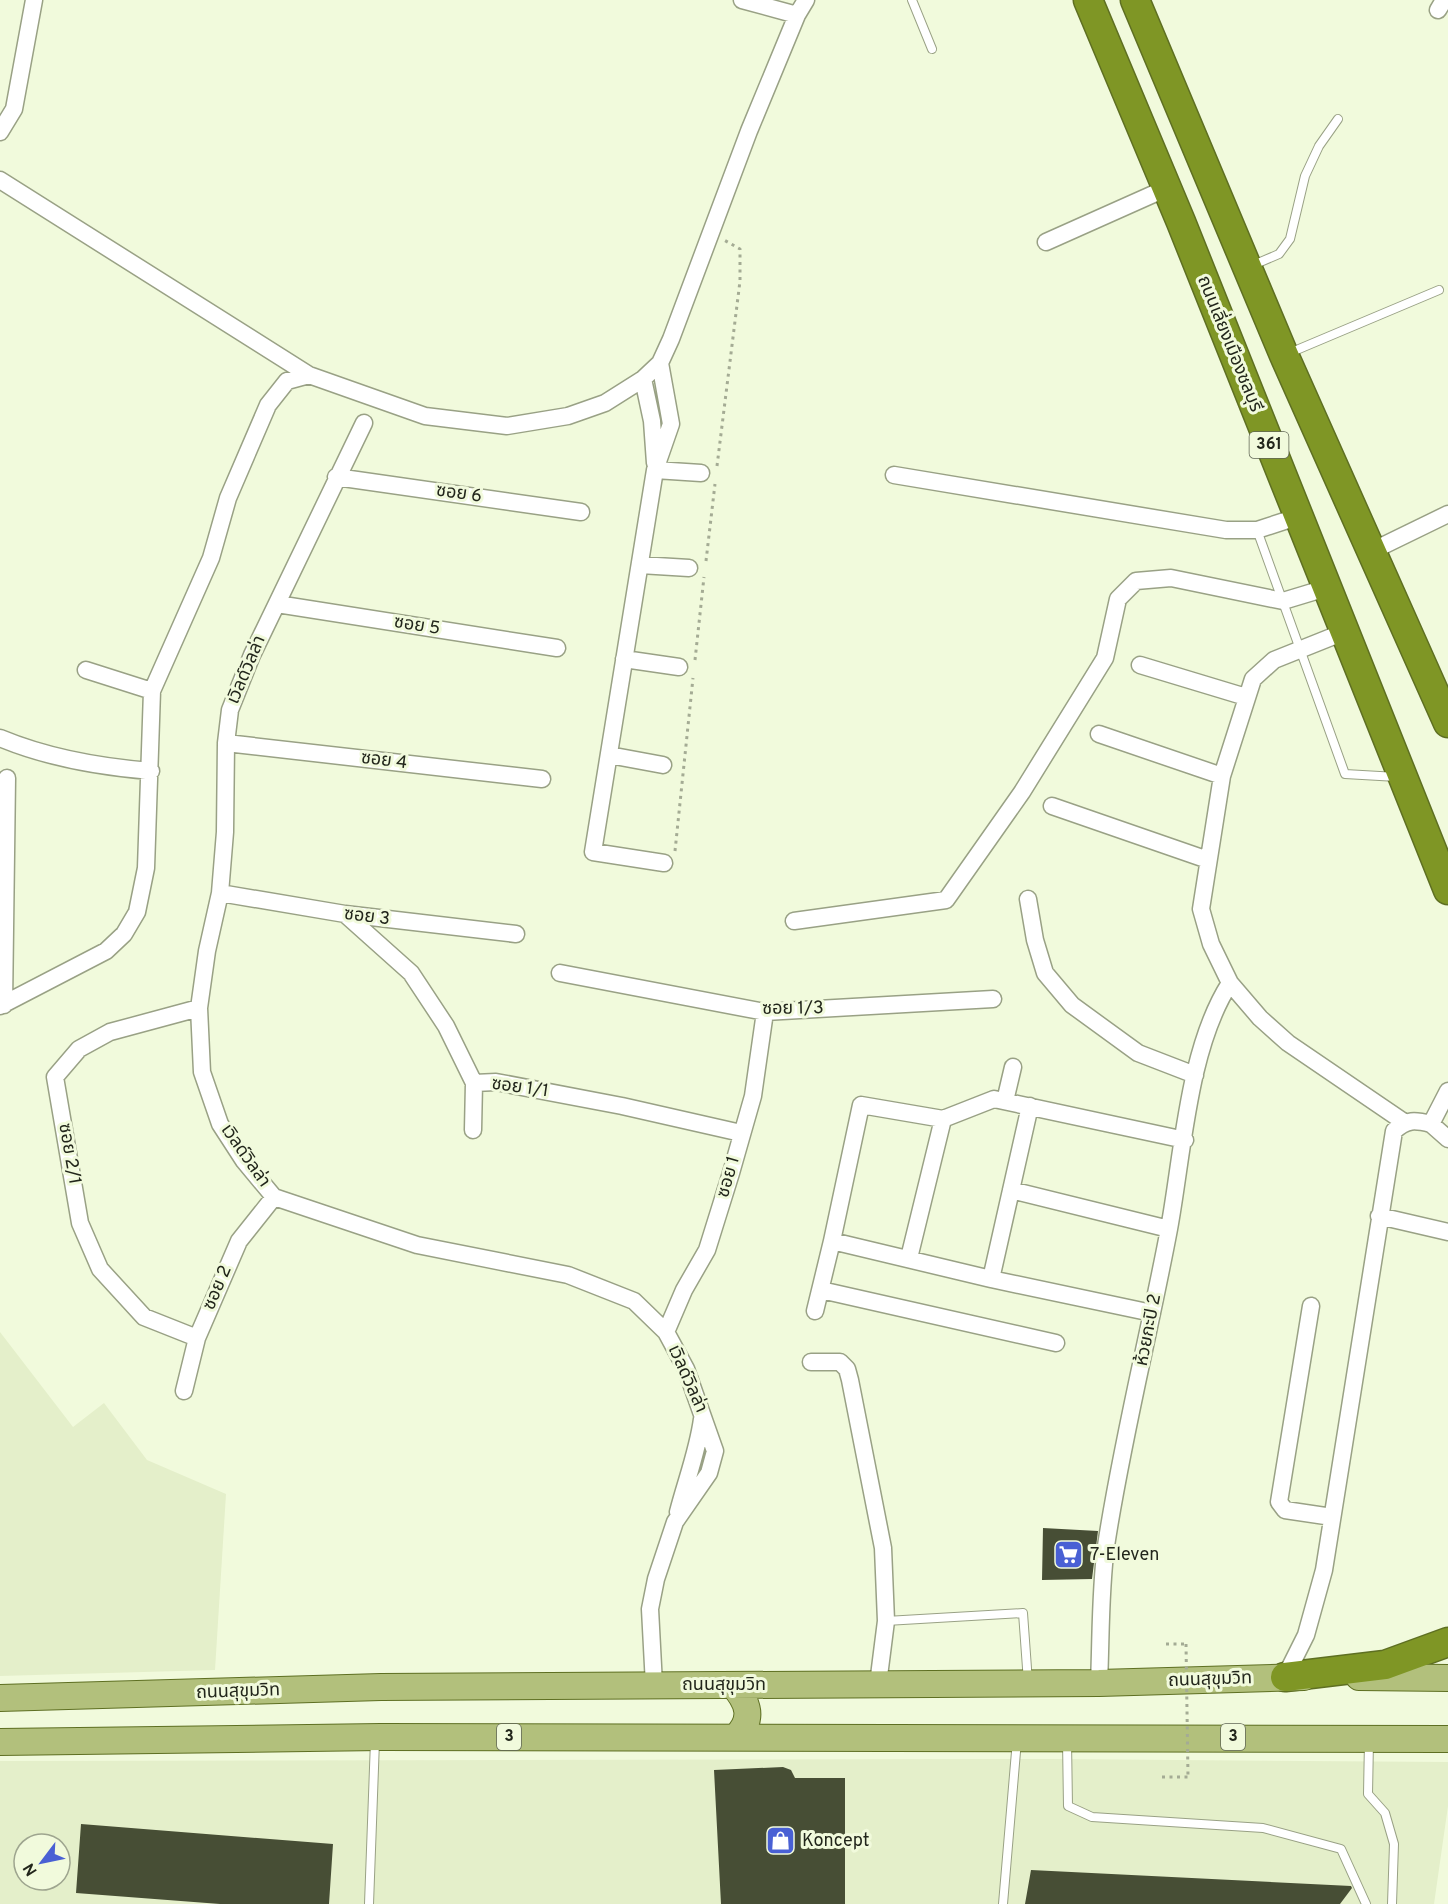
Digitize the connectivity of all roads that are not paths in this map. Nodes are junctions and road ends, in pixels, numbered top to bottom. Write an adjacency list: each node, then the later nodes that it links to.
1 (34, 0): 10 (street)
2 (742, 0): 7 (street)
3 (806, 0): 7 (street)
4 (912, 0): 8 (lane)
5 (1088, 0): 12 (highway, ถนนเลี่ยงเมืองชลบุรี / 361)
6 (1135, 0): 14 (highway, 361)
7 (797, 15): 17 (street)
8 (932, 49)
9 (1338, 119): 14 (lane)
10 (0, 132)
11 (0, 180): 18 (street)
12 (1167, 188): 13 (street); 27 (highway, ถนนเลี่ยงเมืองชลบุรี / 361)
13 (1046, 242)
14 (1247, 267): 16 (highway, 361)
15 (1439, 290): 16 (lane)
16 (1284, 355): 29 (highway, 361)
17 (660, 363): 19 (street); 21 (street)
18 (309, 375): 19 (street); 42 (street)
19 (643, 379): 21 (street)
20 (364, 423): 24 (street, เวิลด์วิลล่า)
21 (655, 470): 22 (street); 30 (street)
22 (711, 474)
23 (894, 475): 28 (street)
24 (336, 477): 25 (street, ซอย 6); 34 (street, เวิลด์วิลล่า)
25 (581, 512)
26 (1448, 514): 29 (street)
27 (1297, 516): 28 (street); 32 (highway, ถนนเลี่ยงเมืองชลบุรี / 361)
28 (1257, 530): 33 (lane)
29 (1370, 552): 44 (highway, 361)
30 (640, 565): 31 (street); 38 (street)
31 (697, 571)
32 (1326, 588): 33 (street); 35 (highway, ถนนเลี่ยงเมืองชลบุรี / 361)
33 (1283, 601): 37 (lane); 62 (street)
34 (277, 604): 36 (street, ซอย 5); 47 (street, เวิลด์วิลล่า)
35 (1344, 632): 37 (street); 53 (highway, ถนนเลี่ยงเมืองชลบุรี / 361)
36 (557, 648)
37 (1300, 648): 43 (street); 53 (lane)
38 (624, 659): 40 (street); 48 (street)
39 (1140, 665): 43 (street)
40 (679, 667)
41 (86, 670): 42 (street)
42 (152, 692): 50 (street)
43 (1246, 696): 51 (street)
44 (1448, 723)
45 (1099, 734): 51 (street)
46 (0, 738): 50 (street)
47 (226, 743): 54 (street, ซอย 4); 59 (street, เวิลด์วิลล่า)
48 (609, 754): 49 (street); 57 (street)
49 (663, 765)
50 (151, 771): 67 (street)
51 (1222, 776): 56 (street)
52 (7, 778): 67 (street)
53 (1404, 778): 58 (highway, ถนนเลี่ยงเมืองชลบุรี / 361)
54 (542, 779)
55 (1052, 806): 56 (street)
56 (1208, 860): 65 (street)
57 (664, 863)
58 (1448, 890)
59 (220, 893): 61 (street, ซอย 3); 68 (street, เวิลด์วิลล่า)
60 (1028, 899): 71 (street)
61 (345, 914): 63 (street, ซอย 3); 72 (street, ซอย 1/1)
62 (794, 921)
63 (516, 934)
64 (560, 973): 69 (street, ซอย 1/3)
65 (1230, 983): 71 (street, ห้วยกะปิ 2); 77 (street)
66 (993, 999): 69 (street, ซอย 1/3)
67 (2, 1006)
68 (199, 1008): 84 (street, เวิลด์วิลล่า); 96 (street, ซอย 2/1)
69 (765, 1012): 80 (street, ซอย 1)
70 (1013, 1067): 74 (street)
71 (1195, 1075): 82 (street, ห้วยกะปิ 2)
72 (474, 1083): 79 (street); 80 (street, ซอย 1/1)
73 (1448, 1091): 78 (street)
74 (1005, 1101): 75 (street); 76 (street)
75 (1030, 1106): 82 (street); 83 (street)
76 (943, 1119): 88 (street); 89 (street)
77 (1404, 1122): 78 (street); 85 (street)
78 (1431, 1124): 81 (street)
79 (473, 1130)
80 (741, 1133): 95 (street, ซอย 1)
81 (1448, 1139)
82 (1185, 1140): 86 (street, ห้วยกะปิ 2)
83 (1011, 1190): 86 (street); 90 (street)
84 (274, 1197): 95 (street, เวิลด์วิลล่า); 96 (street, ซอย 2)
85 (1379, 1216): 87 (street); 100 (street)
86 (1169, 1229): 94 (street, ห้วยกะปิ 2)
87 (1448, 1232)
88 (832, 1241): 89 (street); 91 (street)
89 (909, 1258): 90 (street)
90 (991, 1280): 94 (street)
91 (821, 1290): 93 (street); 97 (street)
92 (1311, 1306): 100 (street)
93 (815, 1311)
94 (1152, 1312): 105 (street, ห้วยกะปิ 2)
95 (666, 1332): 108 (street, เวิลด์วิลล่า)
96 (197, 1338): 99 (street, ซอย 2)
97 (1056, 1343)
98 (811, 1362): 101 (street)
99 (184, 1391)
100 (1332, 1517): 103 (street)
101 (886, 1621): 106 (street); 107 (lane)
102 (1448, 1642): 103 (highway)
103 (1285, 1677): 104 (main road, ถนนสุขุมวิท); 105 (main road, ถนนสุขุมวิท)
104 (1448, 1678)
105 (1099, 1683): 107 (main road, ถนนสุขุมวิท)
106 (878, 1684): 107 (main road, ถนนสุขุมวิท); 109 (main road, ถนนสุขุมวิท)
107 (1028, 1684)
108 (654, 1685): 109 (main road, ถนนสุขุมวิท); 110 (main road, ถนนสุขุมวิท)
109 (733, 1685): 112 (main road)
110 (0, 1698)
111 (375, 1737): 112 (main road, 3); 117 (main road, 3); 118 (lane)
112 (736, 1737): 113 (main road, 3)
113 (1017, 1737): 114 (main road, 3); 119 (lane)
114 (1067, 1737): 115 (main road, 3); 120 (lane)
115 (1370, 1737): 116 (main road, 3); 121 (lane)
116 (1448, 1739)
117 (0, 1742)
118 (369, 1904)
119 (1003, 1904)
120 (1366, 1904)
121 (1392, 1904)

